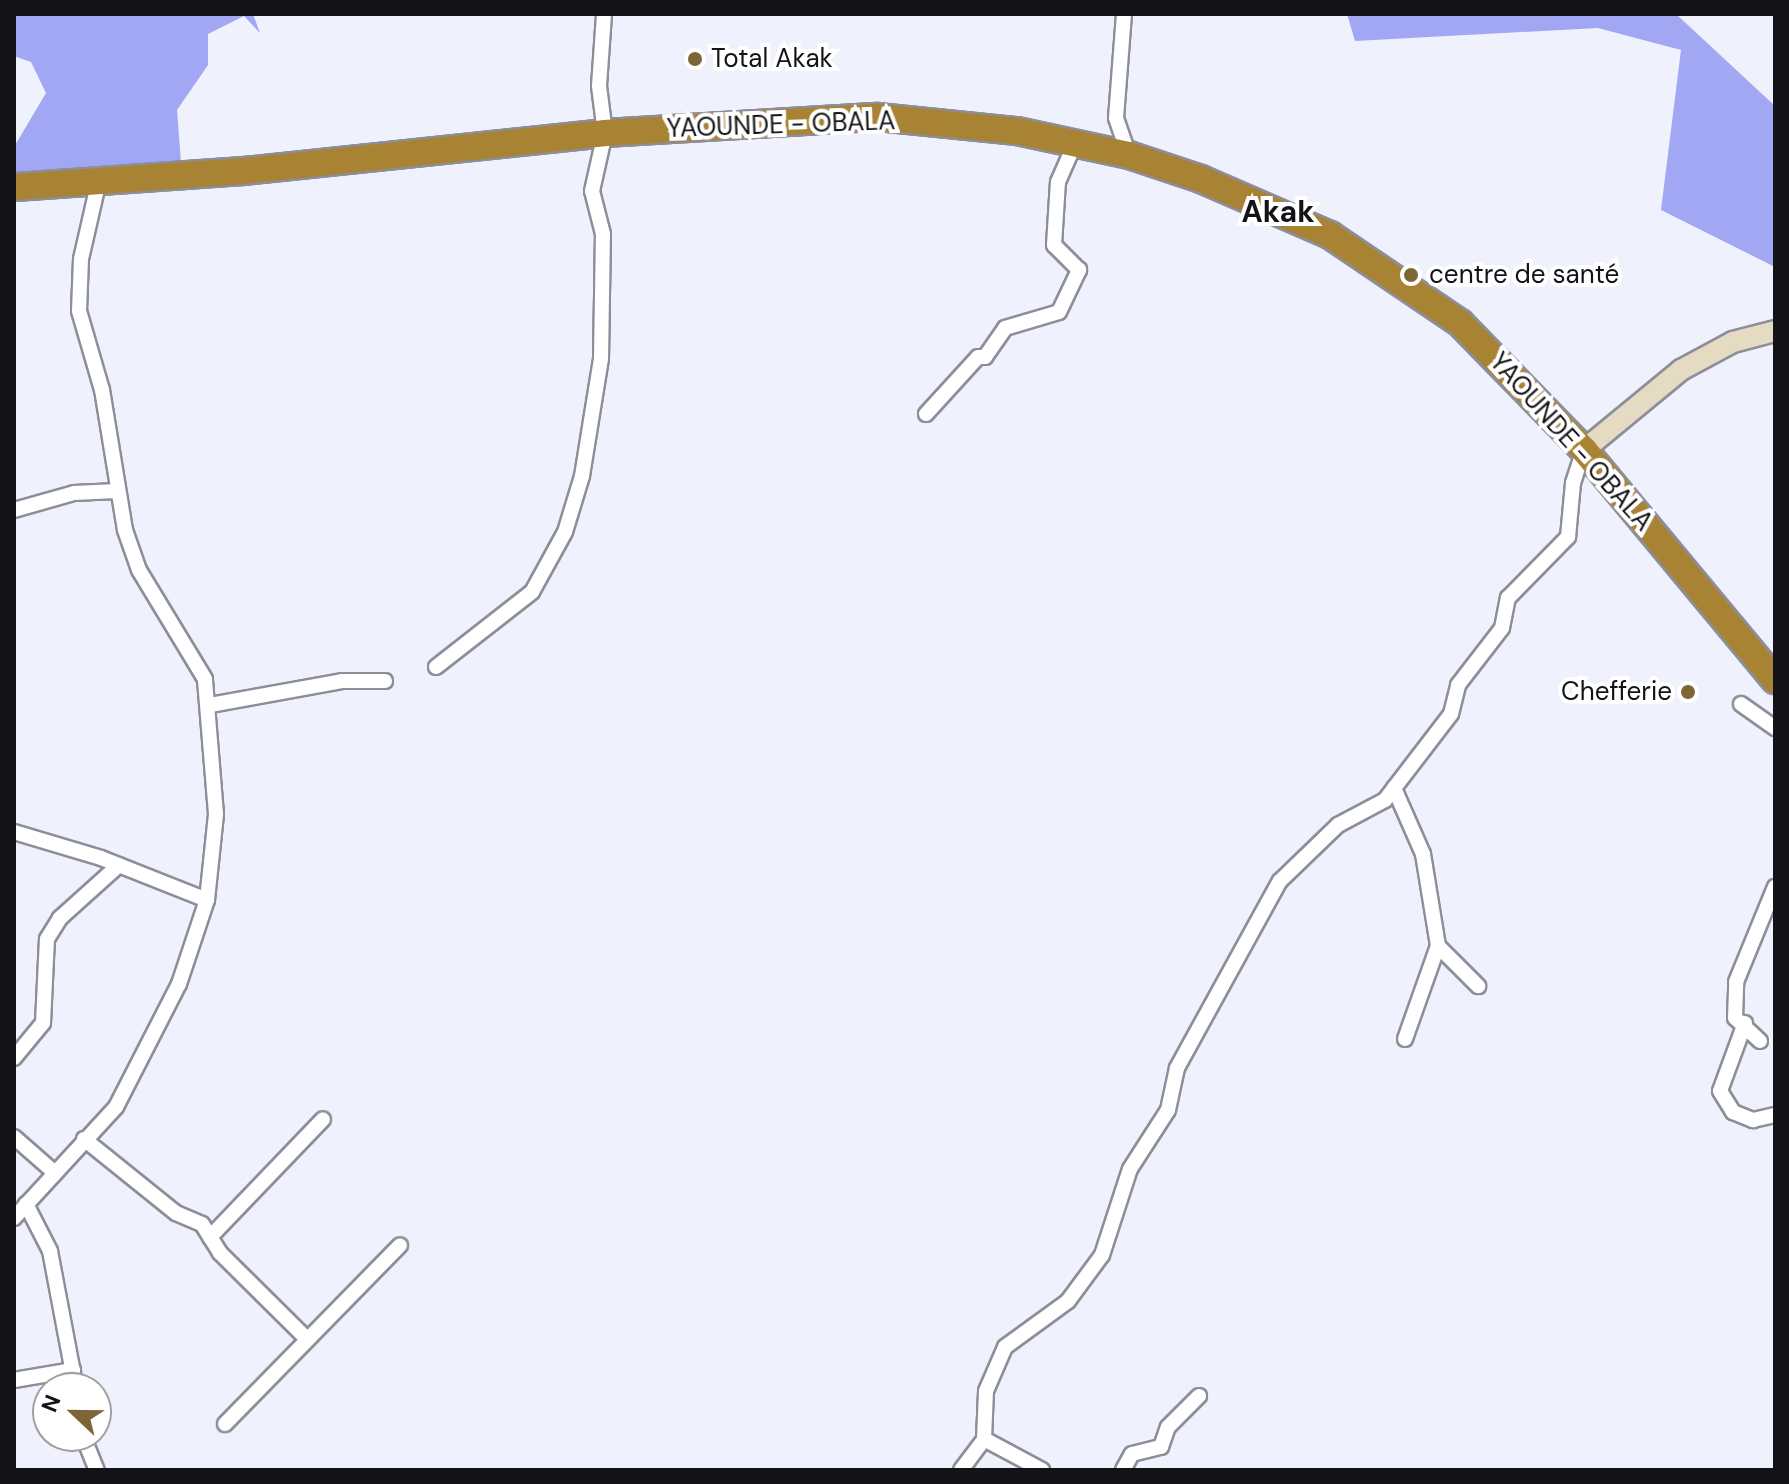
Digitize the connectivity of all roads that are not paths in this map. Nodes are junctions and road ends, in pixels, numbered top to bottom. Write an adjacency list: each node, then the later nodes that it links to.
1 (604, 14): 3 (street)
2 (1124, 14): 5 (street)
3 (605, 133): 4 (highway, YAOUNDE - OBALA); 6 (highway, YAOUNDE - OBALA); 13 (street)
4 (1076, 141): 5 (highway, YAOUNDE - OBALA); 9 (street)
5 (1129, 155): 10 (highway, YAOUNDE - OBALA)
6 (98, 185): 7 (highway, YAOUNDE - OBALA); 11 (street)
7 (14, 187)
8 (1775, 331): 10 (street)
9 (926, 414)
10 (1584, 450): 14 (highway, YAOUNDE - OBALA); 19 (street)
11 (117, 491): 12 (street); 17 (street)
12 (14, 510)
13 (436, 667)
14 (1775, 680)
15 (385, 681): 17 (street)
16 (1741, 704): 18 (street)
17 (210, 705): 23 (street)
18 (1775, 728)
19 (1394, 788): 24 (street); 44 (street)
20 (14, 832): 21 (street)
21 (119, 865): 23 (street); 29 (street)
22 (1775, 887): 26 (street)
23 (207, 900): 33 (street)
24 (1438, 946): 25 (street); 27 (street)
25 (1478, 986)
26 (1745, 1023): 28 (street); 30 (street)
27 (1405, 1039)
28 (1760, 1041)
29 (14, 1058)
30 (1775, 1115)
31 (323, 1119): 37 (street)
32 (14, 1137): 34 (street)
33 (84, 1139): 34 (street); 37 (street)
34 (54, 1172): 35 (street)
35 (26, 1204): 36 (street); 40 (street)
36 (14, 1218)
37 (210, 1237): 39 (street)
38 (400, 1245): 39 (street)
39 (306, 1338): 43 (street)
40 (73, 1370): 41 (street)
41 (14, 1380)
42 (1199, 1396): 47 (street)
43 (225, 1424)
44 (984, 1439): 45 (street); 46 (street)
45 (961, 1470)
46 (1042, 1470)
47 (1123, 1470)

